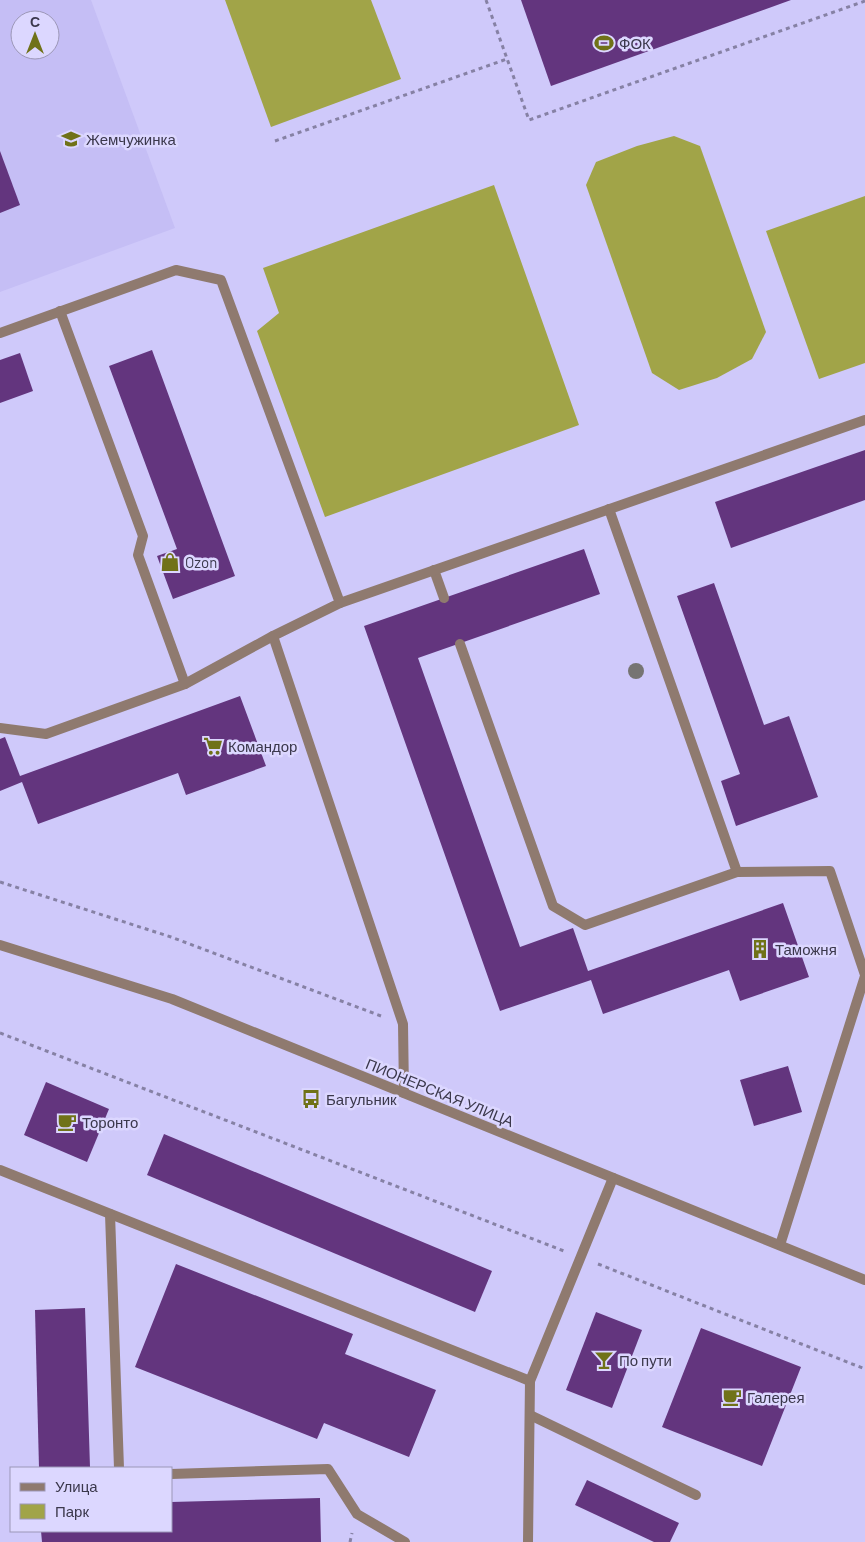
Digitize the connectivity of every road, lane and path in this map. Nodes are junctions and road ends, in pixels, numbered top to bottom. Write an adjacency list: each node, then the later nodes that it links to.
1 (486, 0): 3 (path)
2 (865, 1): 3 (path)
3 (507, 59): 4 (path)
4 (275, 142)
5 (60, 311): 6 (street); 11 (street); 14 (street)
6 (0, 333)
7 (865, 420): 8 (street)
8 (609, 509): 9 (street); 16 (street)
9 (434, 570): 10 (street); 11 (street)
10 (444, 598)
11 (340, 603): 12 (street)
12 (273, 636): 14 (street); 20 (street)
13 (460, 644): 16 (street)
14 (185, 684): 15 (street)
15 (0, 728)
16 (737, 872): 19 (street)
17 (0, 882): 20 (path)
18 (0, 945): 22 (street, ПИОНЕРСКАЯ УЛИЦА)
19 (865, 975): 26 (street)
20 (403, 1024): 22 (street)
21 (0, 1033): 27 (path)
22 (404, 1093): 24 (street, ПИОНЕРСКАЯ УЛИЦА)
23 (0, 1170): 25 (street)
24 (613, 1178): 26 (street, ПИОНЕРСКАЯ УЛИЦА); 27 (street)
25 (110, 1214): 30 (street); 32 (street)
26 (780, 1245): 28 (street, ПИОНЕРСКАЯ УЛИЦА)
27 (581, 1258): 29 (path); 30 (street)
28 (865, 1280)
29 (865, 1369)
30 (530, 1381): 31 (street)
31 (530, 1415): 34 (street); 36 (street)
32 (119, 1467)
33 (172, 1474): 35 (street)
34 (696, 1495)
35 (405, 1542)
36 (528, 1542)

